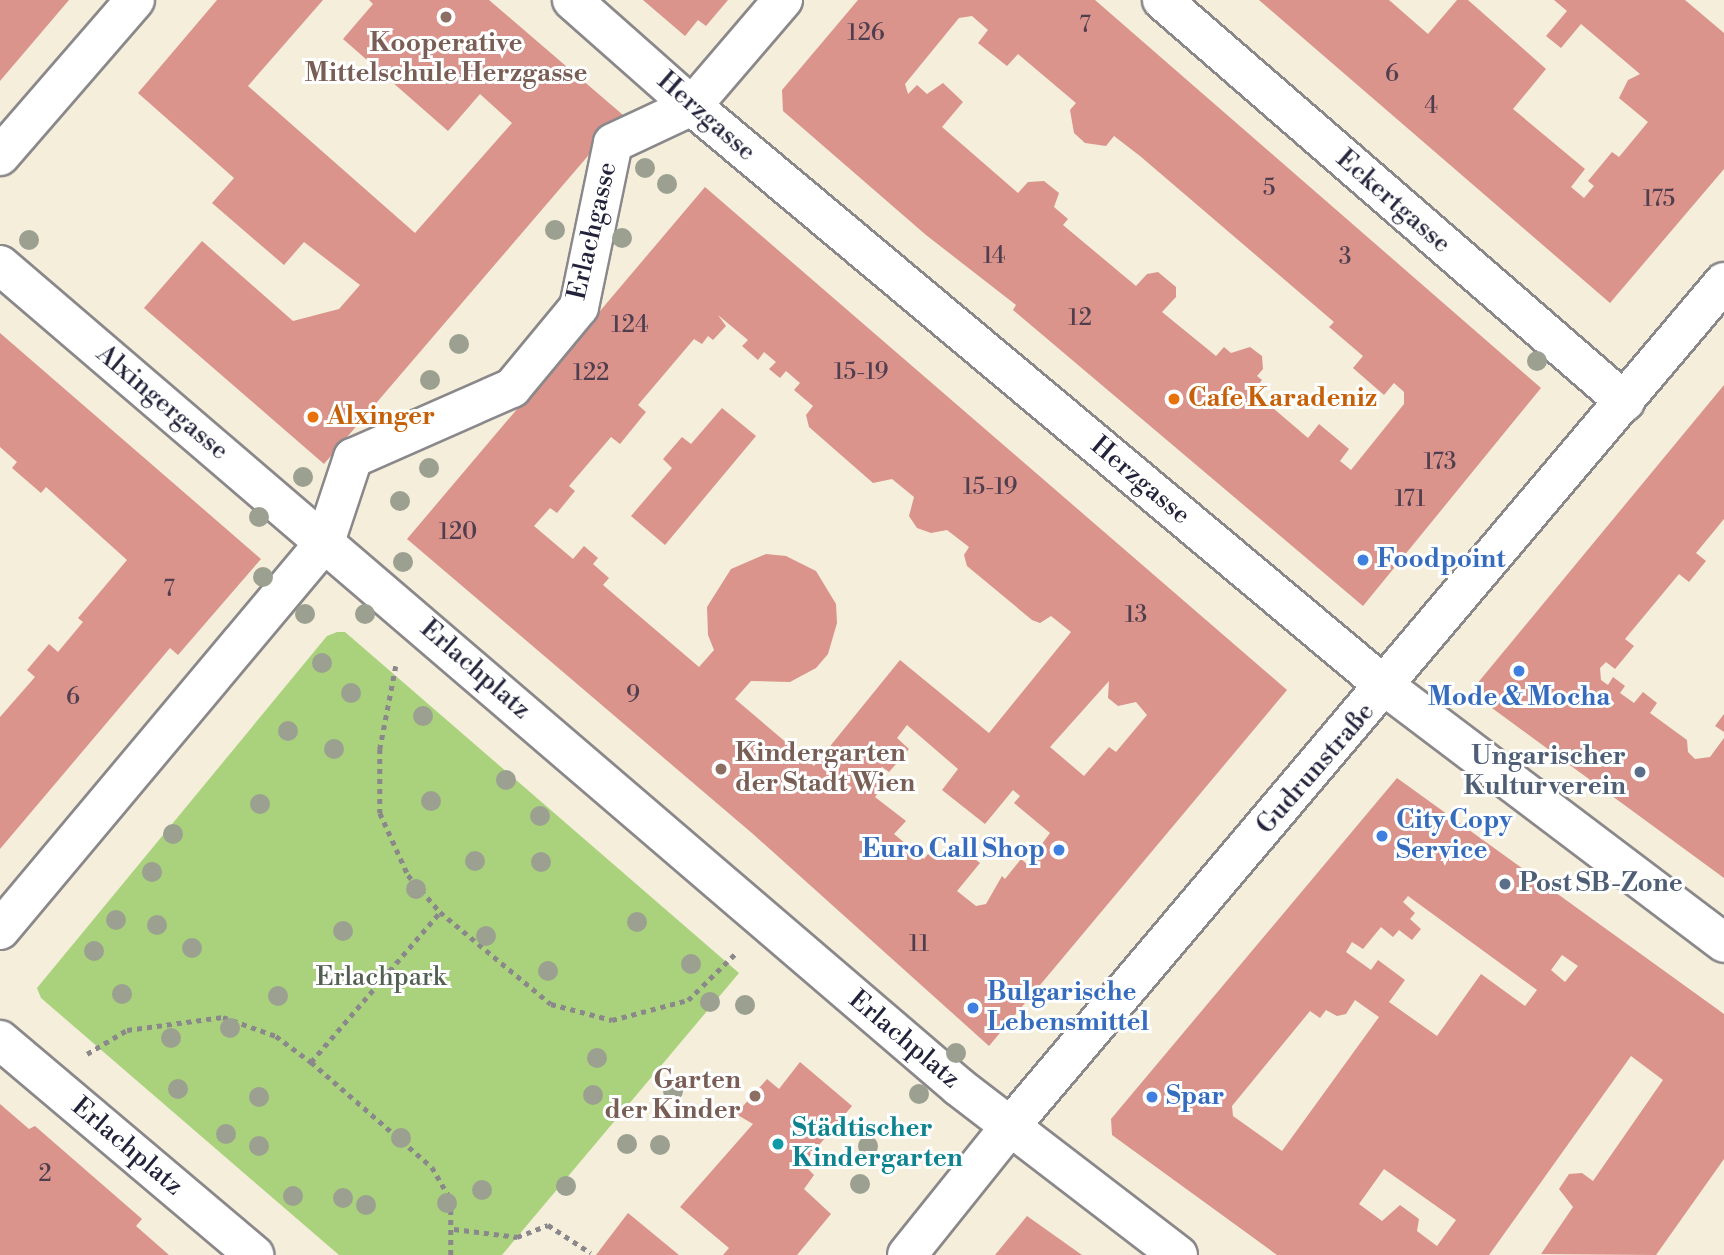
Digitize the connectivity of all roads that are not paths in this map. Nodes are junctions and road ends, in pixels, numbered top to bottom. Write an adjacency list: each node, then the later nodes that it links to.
1 (135, 0): 6 (street)
2 (572, 0): 5 (street, Herzgasse)
3 (783, 0): 5 (street, Erlachgasse)
4 (1162, 0): 9 (street, Eckertgasse)
5 (692, 106): 10 (street, Erlachgasse); 11 (street, Herzgasse)
6 (0, 156)
7 (0, 265): 10 (street, Alxingergasse)
8 (1724, 282): 9 (street, Gudrunstraße)
9 (1625, 402): 11 (street, Gudrunstraße)
10 (325, 542): 12 (street); 15 (street, Erlachplatz)
11 (1386, 687): 13 (street, Herzgasse); 15 (street, Gudrunstraße)
12 (0, 930)
13 (1724, 943)
14 (0, 1040): 16 (street, Erlachplatz)
15 (1008, 1129): 17 (street, Gudrunstraße); 18 (street)
16 (254, 1255)
17 (907, 1255)
18 (1178, 1255)

